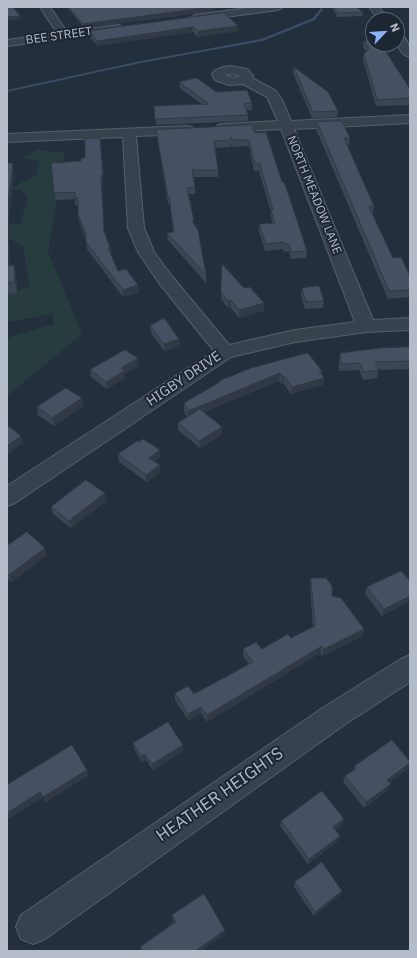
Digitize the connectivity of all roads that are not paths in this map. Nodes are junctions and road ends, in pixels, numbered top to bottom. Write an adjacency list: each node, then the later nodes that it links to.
1 (45, 7): 5 (street)
2 (278, 7): 3 (street)
3 (188, 19)
4 (126, 28): 5 (street, BEE STREET)
5 (65, 36): 6 (street, BEE STREET)
6 (7, 44)
7 (244, 79): 9 (street, NORTH MEADOW LANE)
8 (410, 119): 9 (street)
9 (286, 125): 10 (street); 13 (street, NORTH MEADOW LANE)
10 (130, 132): 11 (street); 14 (street)
11 (7, 138)
12 (410, 324): 13 (street, HIGBY DRIVE)
13 (366, 326): 14 (street, HIGBY DRIVE)
14 (225, 352): 15 (street, HIGBY DRIVE)
15 (7, 497)
16 (410, 667): 17 (street, HEATHER HEIGHTS)
17 (33, 927)

